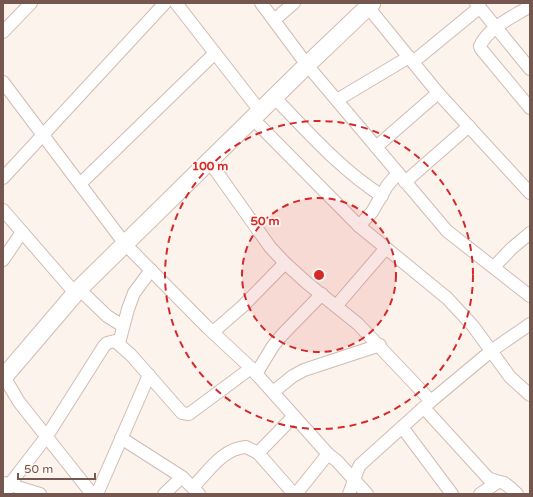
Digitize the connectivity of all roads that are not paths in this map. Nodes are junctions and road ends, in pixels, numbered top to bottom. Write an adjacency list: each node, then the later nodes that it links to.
1 (31, 3): 11 (street)
2 (164, 3): 23 (street)
3 (176, 3): 12 (street)
4 (262, 3): 9 (street)
5 (294, 3): 9 (street)
6 (370, 5): 13 (street); 14 (street)
7 (478, 5): 10 (street); 13 (street)
8 (530, 6): 10 (street)
9 (274, 20): 14 (street)
10 (496, 27): 15 (street); 20 (street)
11 (3, 32)
12 (215, 53): 21 (street); 28 (street)
13 (411, 60): 17 (street); 19 (street)
14 (307, 65): 18 (street); 19 (street)
15 (530, 69)
16 (3, 82): 23 (street)
17 (438, 93): 22 (street); 24 (street)
18 (274, 97): 21 (street); 30 (street)
19 (337, 100): 24 (street)
20 (530, 108)
21 (256, 115): 25 (street); 32 (street)
22 (469, 126): 26 (street); 29 (street)
23 (43, 134): 27 (street); 28 (street)
24 (376, 147): 26 (street)
25 (209, 161): 35 (street); 38 (street)
26 (402, 177): 30 (street); 39 (street)
27 (3, 178)
28 (80, 184): 35 (street)
29 (528, 186)
30 (382, 196): 32 (street)
31 (3, 210): 33 (street)
32 (359, 226): 36 (street)
33 (22, 232): 37 (street); 41 (street)
34 (530, 233): 39 (street)
35 (125, 244): 40 (street); 41 (street)
36 (386, 248): 44 (street); 50 (street)
37 (3, 260)
38 (285, 263): 42 (street); 47 (street)
39 (494, 267): 43 (street)
40 (151, 270): 46 (street); 47 (street)
41 (77, 291): 46 (street); 53 (street)
42 (322, 294): 44 (street); 51 (street)
43 (530, 296)
44 (337, 306): 49 (street)
45 (530, 324): 50 (street)
46 (123, 326): 48 (street)
47 (213, 332): 51 (street)
48 (119, 344): 52 (street); 59 (street)
49 (380, 345): 54 (street); 56 (street)
50 (491, 351): 55 (street); 56 (street)
51 (254, 371): 52 (street); 54 (street)
52 (150, 375): 60 (street)
53 (3, 377): 59 (street)
54 (273, 392): 57 (street)
55 (530, 395)
56 (428, 404): 58 (street); 65 (street)
57 (294, 416): 61 (street); 62 (street)
58 (402, 427): 64 (street); 75 (street)
59 (47, 436): 66 (street); 69 (street)
60 (121, 438): 63 (street); 70 (street)
61 (258, 453): 67 (street); 72 (street)
62 (328, 454): 64 (street); 72 (street)
63 (182, 477): 67 (street); 71 (street)
64 (354, 479): 73 (street); 74 (street)
65 (498, 482): 76 (street); 77 (street)
66 (6, 487): 68 (street)
67 (196, 491)
68 (40, 494)
69 (92, 494)
70 (97, 494)
71 (164, 494)
72 (295, 494)
73 (349, 494)
74 (366, 494)
75 (452, 494)
76 (480, 494)
77 (517, 494)

